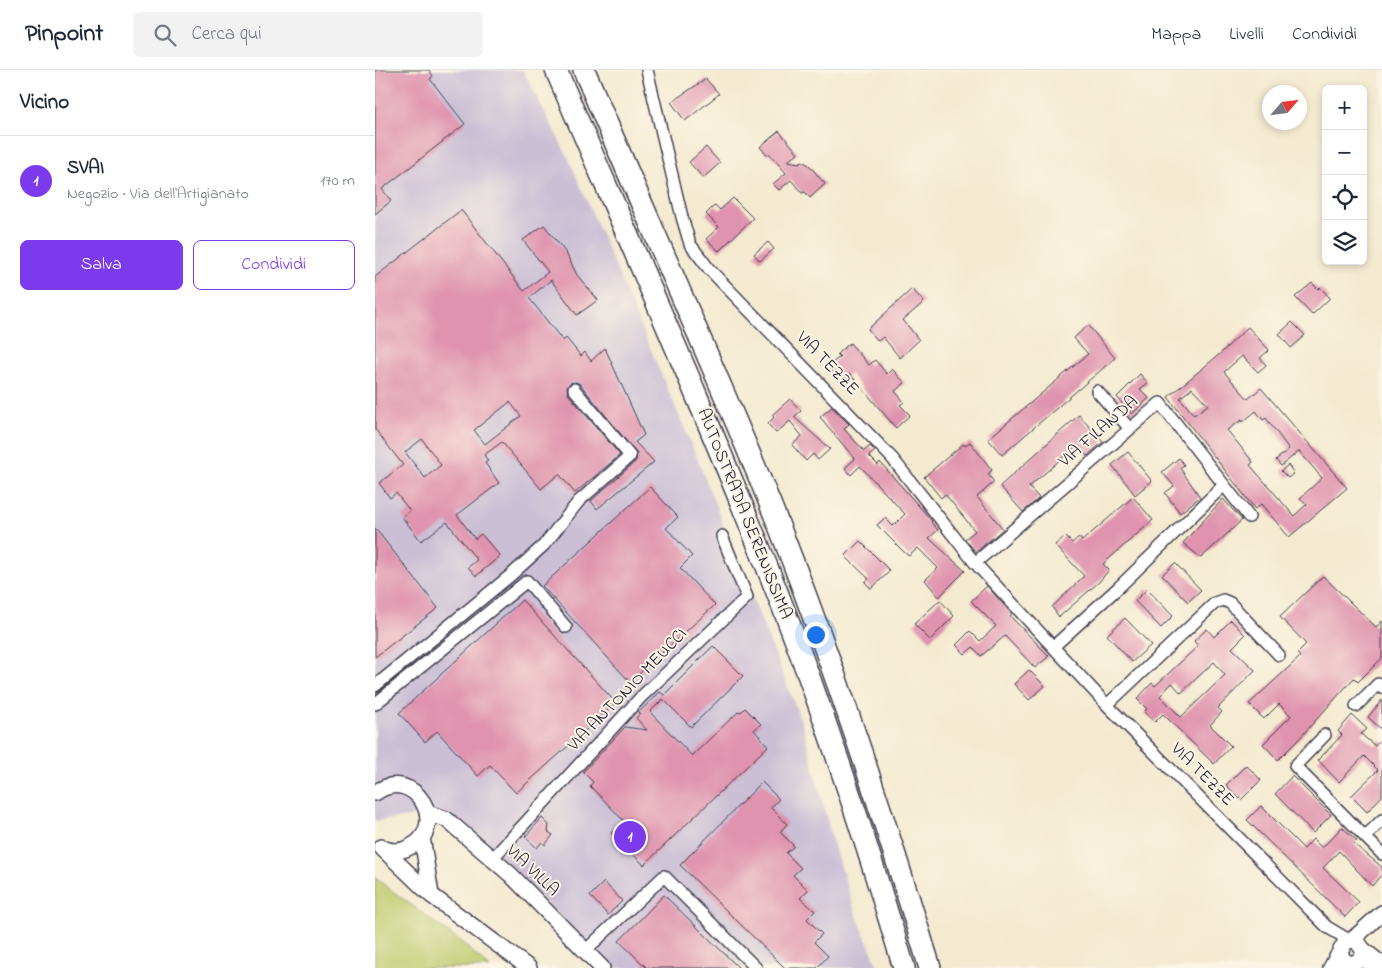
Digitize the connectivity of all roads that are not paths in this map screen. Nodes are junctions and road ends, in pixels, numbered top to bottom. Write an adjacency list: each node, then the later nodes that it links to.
1 (556, 70): 38 (highway, AUTOSTRADA SERENISSIMA)
2 (584, 70): 39 (highway, AUTOSTRADA SERENISSIMA)
3 (647, 70): 10 (street, VIA TEZZE)
4 (574, 389): 14 (street)
5 (1097, 391): 6 (street)
6 (1130, 429): 7 (street, VIA FILANDA); 10 (street, VIA FILANDA)
7 (1224, 485): 8 (street, VIA FILANDA); 12 (street)
8 (1249, 517)
9 (722, 536): 29 (street, VIA ANTONIO MEUCCI)
10 (975, 563): 12 (street, VIA TEZZE)
11 (567, 627): 16 (street)
12 (1053, 647): 17 (street, VIA TEZZE)
13 (1279, 655): 17 (street)
14 (375, 686)
15 (1382, 688): 18 (street)
16 (375, 704)
17 (1107, 705): 33 (street, VIA TEZZE)
18 (1355, 706)
19 (1325, 735): 26 (street)
20 (375, 782): 21 (street)
21 (391, 785): 22 (street); 23 (street)
22 (375, 792)
23 (427, 813): 25 (street); 29 (street, VIA VILLA)
24 (1382, 820): 26 (street)
25 (422, 837): 27 (street); 30 (street)
26 (1365, 837): 28 (street)
27 (379, 846): 30 (street)
28 (1382, 854)
29 (492, 858): 32 (street, VIA VILLA)
30 (431, 895): 35 (street)
31 (1379, 916): 33 (street)
32 (585, 951): 36 (street, VIA VILLA); 37 (street)
33 (1352, 952): 34 (street); 40 (street); 41 (street)
34 (1382, 962)
35 (529, 968)
36 (602, 968)
37 (756, 968)
38 (904, 968)
39 (930, 968)
40 (1331, 968)
41 (1379, 968)

